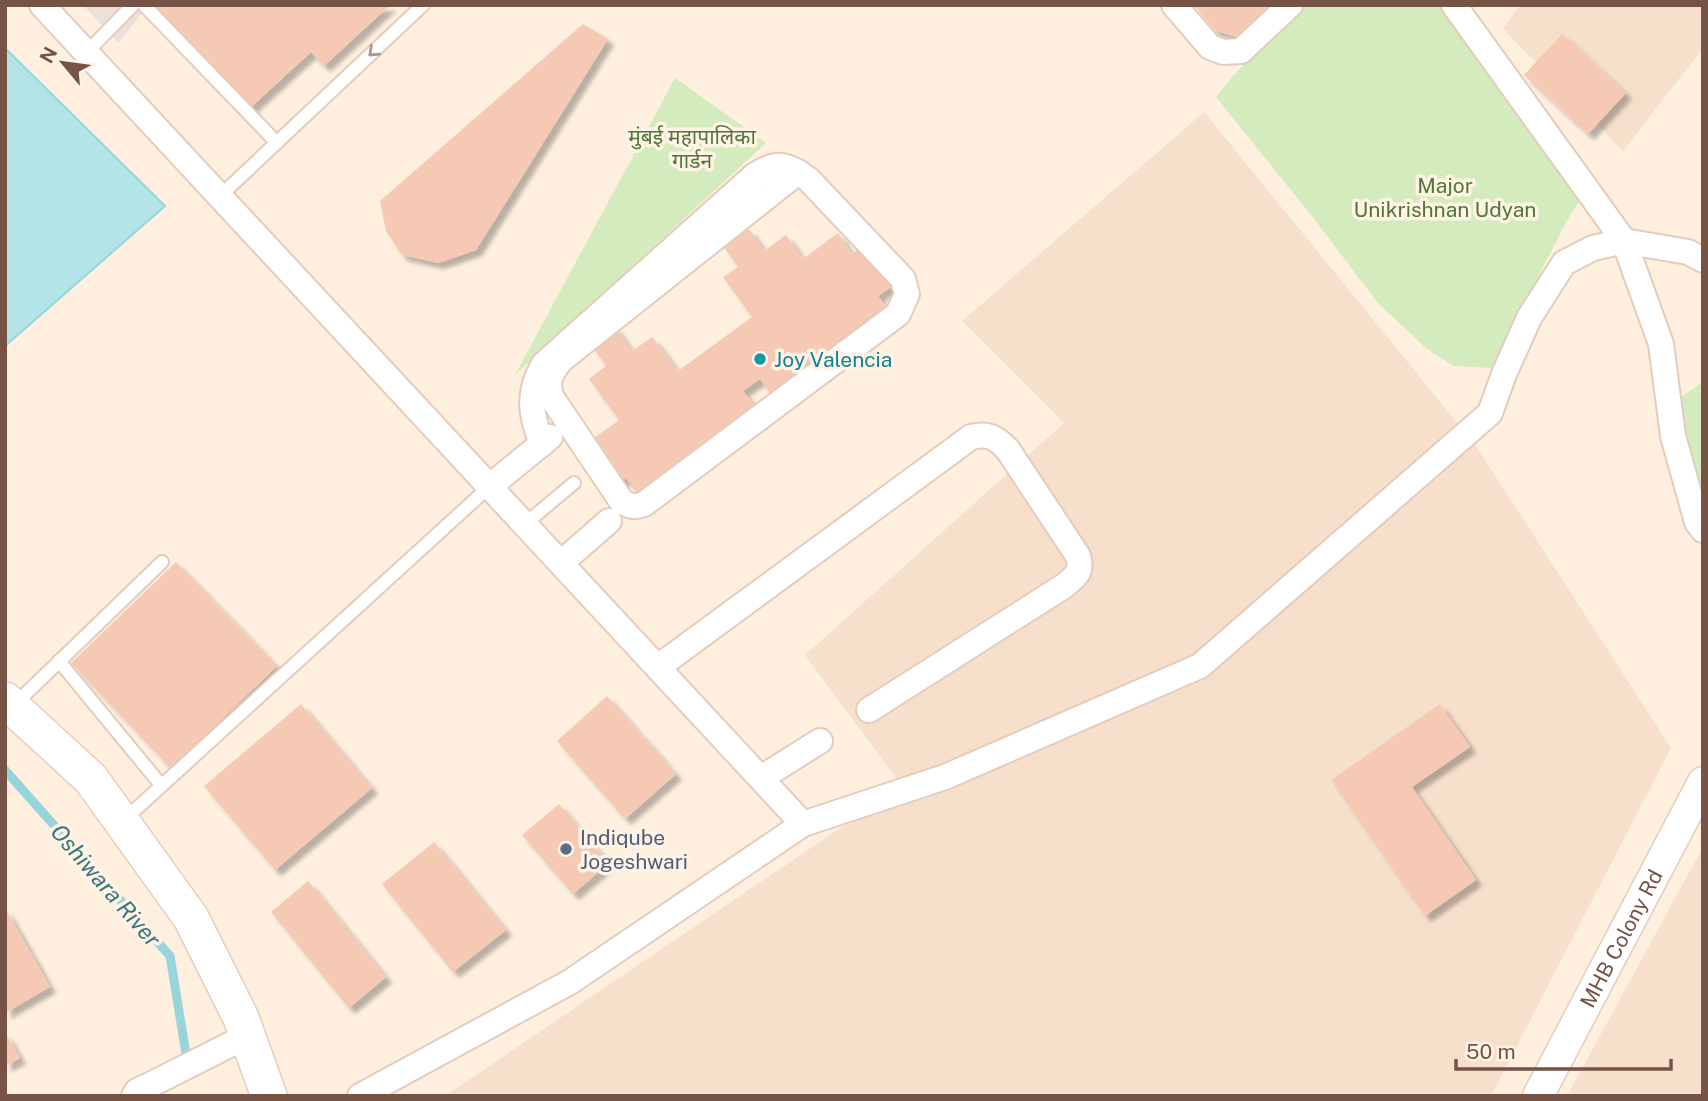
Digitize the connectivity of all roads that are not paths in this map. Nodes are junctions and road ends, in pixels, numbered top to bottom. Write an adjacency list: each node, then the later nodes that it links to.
1 (41, 5): 8 (street)
2 (133, 5): 8 (lane)
3 (145, 5): 9 (lane)
4 (423, 5): 9 (lane, one-way to 9)
5 (1174, 5): 6 (street)
6 (1290, 5)
7 (1454, 5): 12 (street)
8 (86, 53): 11 (street)
9 (276, 143): 11 (lane)
10 (798, 172): 10 (street); 15 (street)
11 (219, 197): 15 (street)
12 (1624, 241): 13 (street); 18 (street); 30 (street)
13 (1703, 260)
14 (574, 482): 17 (lane)
15 (489, 487): 17 (street); 28 (lane)
16 (609, 521): 20 (street)
17 (525, 524): 20 (street)
18 (1703, 530)
19 (162, 562): 21 (lane)
20 (561, 563): 22 (street)
21 (59, 661): 23 (lane); 28 (lane)
22 (658, 667): 24 (street); 26 (street)
23 (9, 703): 29 (main road)
24 (869, 709)
25 (820, 741): 26 (street)
26 (761, 778): 30 (street)
27 (1703, 782): 35 (street, MHB Colony Rd)
28 (161, 785): 29 (lane)
29 (121, 823): 31 (main road)
30 (803, 824): 34 (street)
31 (247, 1036): 32 (street); 33 (main road)
32 (134, 1096)
33 (269, 1096)
34 (360, 1096)
35 (1538, 1096)

